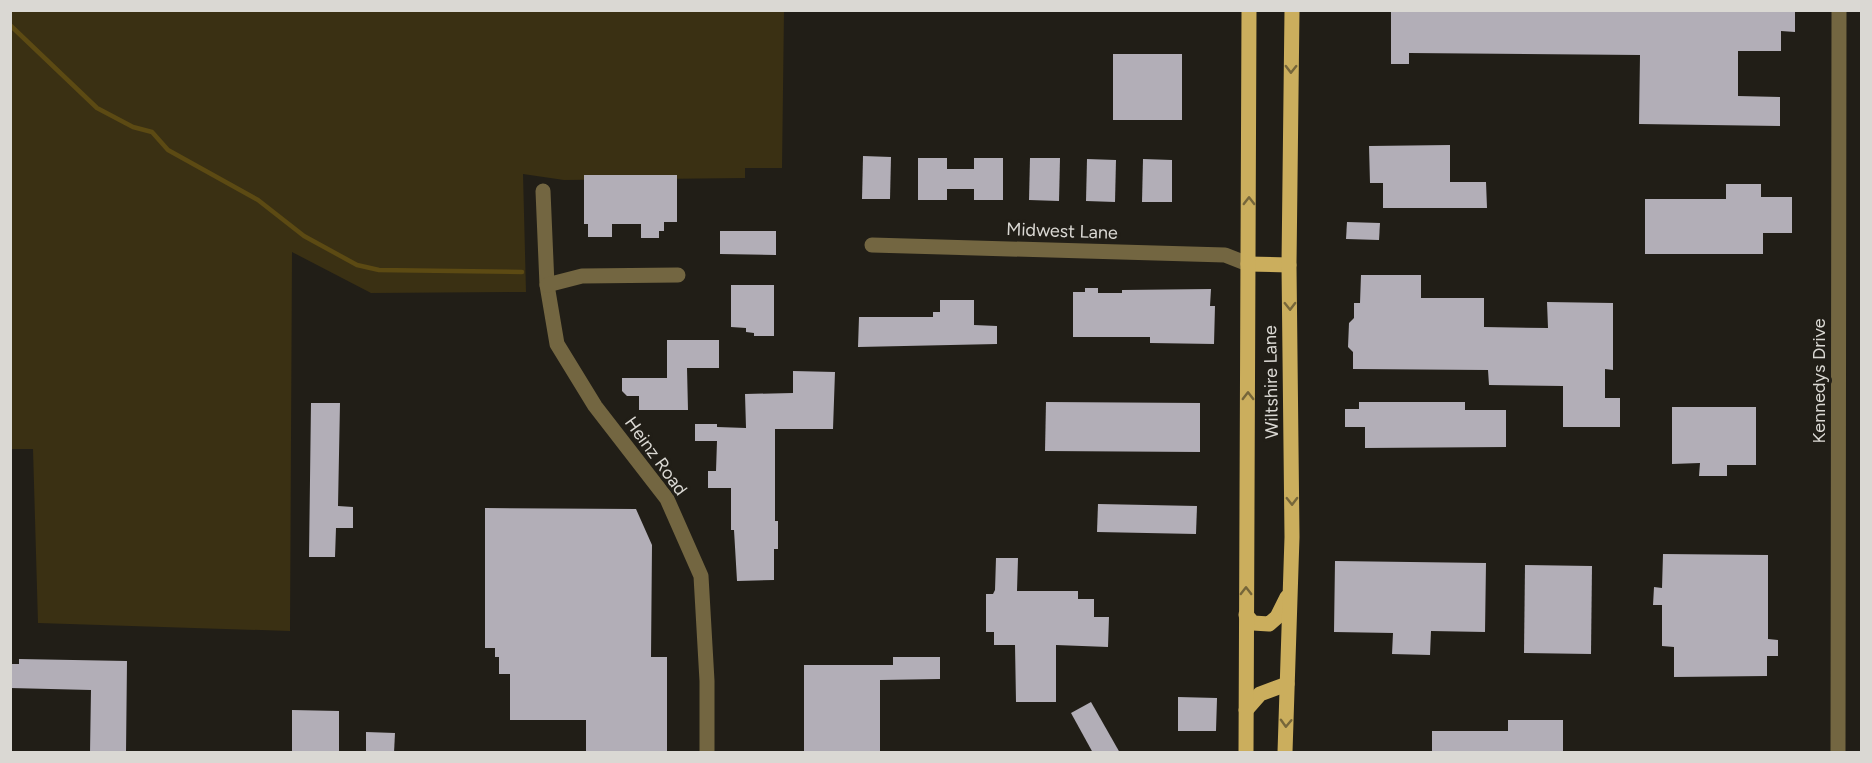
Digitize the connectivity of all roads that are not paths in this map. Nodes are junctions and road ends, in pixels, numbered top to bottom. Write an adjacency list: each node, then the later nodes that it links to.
1 (1249, 10): 6 (main road, Wiltshire Lane, one-way to 1)
2 (1292, 10): 7 (main road, Wiltshire Lane, one-way to 7)
3 (1839, 10): 17 (street, Kennedys Drive)
4 (543, 191): 9 (street, Heinz Road)
5 (872, 245): 6 (street, Midwest Lane)
6 (1248, 264): 7 (main road); 11 (main road, Wiltshire Lane, one-way to 6)
7 (1289, 265): 10 (main road, Wiltshire Lane, one-way to 10)
8 (678, 275): 9 (street)
9 (547, 285): 14 (street, Heinz Road)
10 (1290, 589): 11 (main road); 12 (main road, Wiltshire Lane)
11 (1246, 615): 13 (main road, Wiltshire Lane)
12 (1287, 684): 13 (main road); 16 (main road, Wiltshire Lane, one-way to 16)
13 (1246, 710): 15 (main road, Wiltshire Lane)
14 (707, 753)
15 (1246, 753)
16 (1285, 753)
17 (1838, 753)

